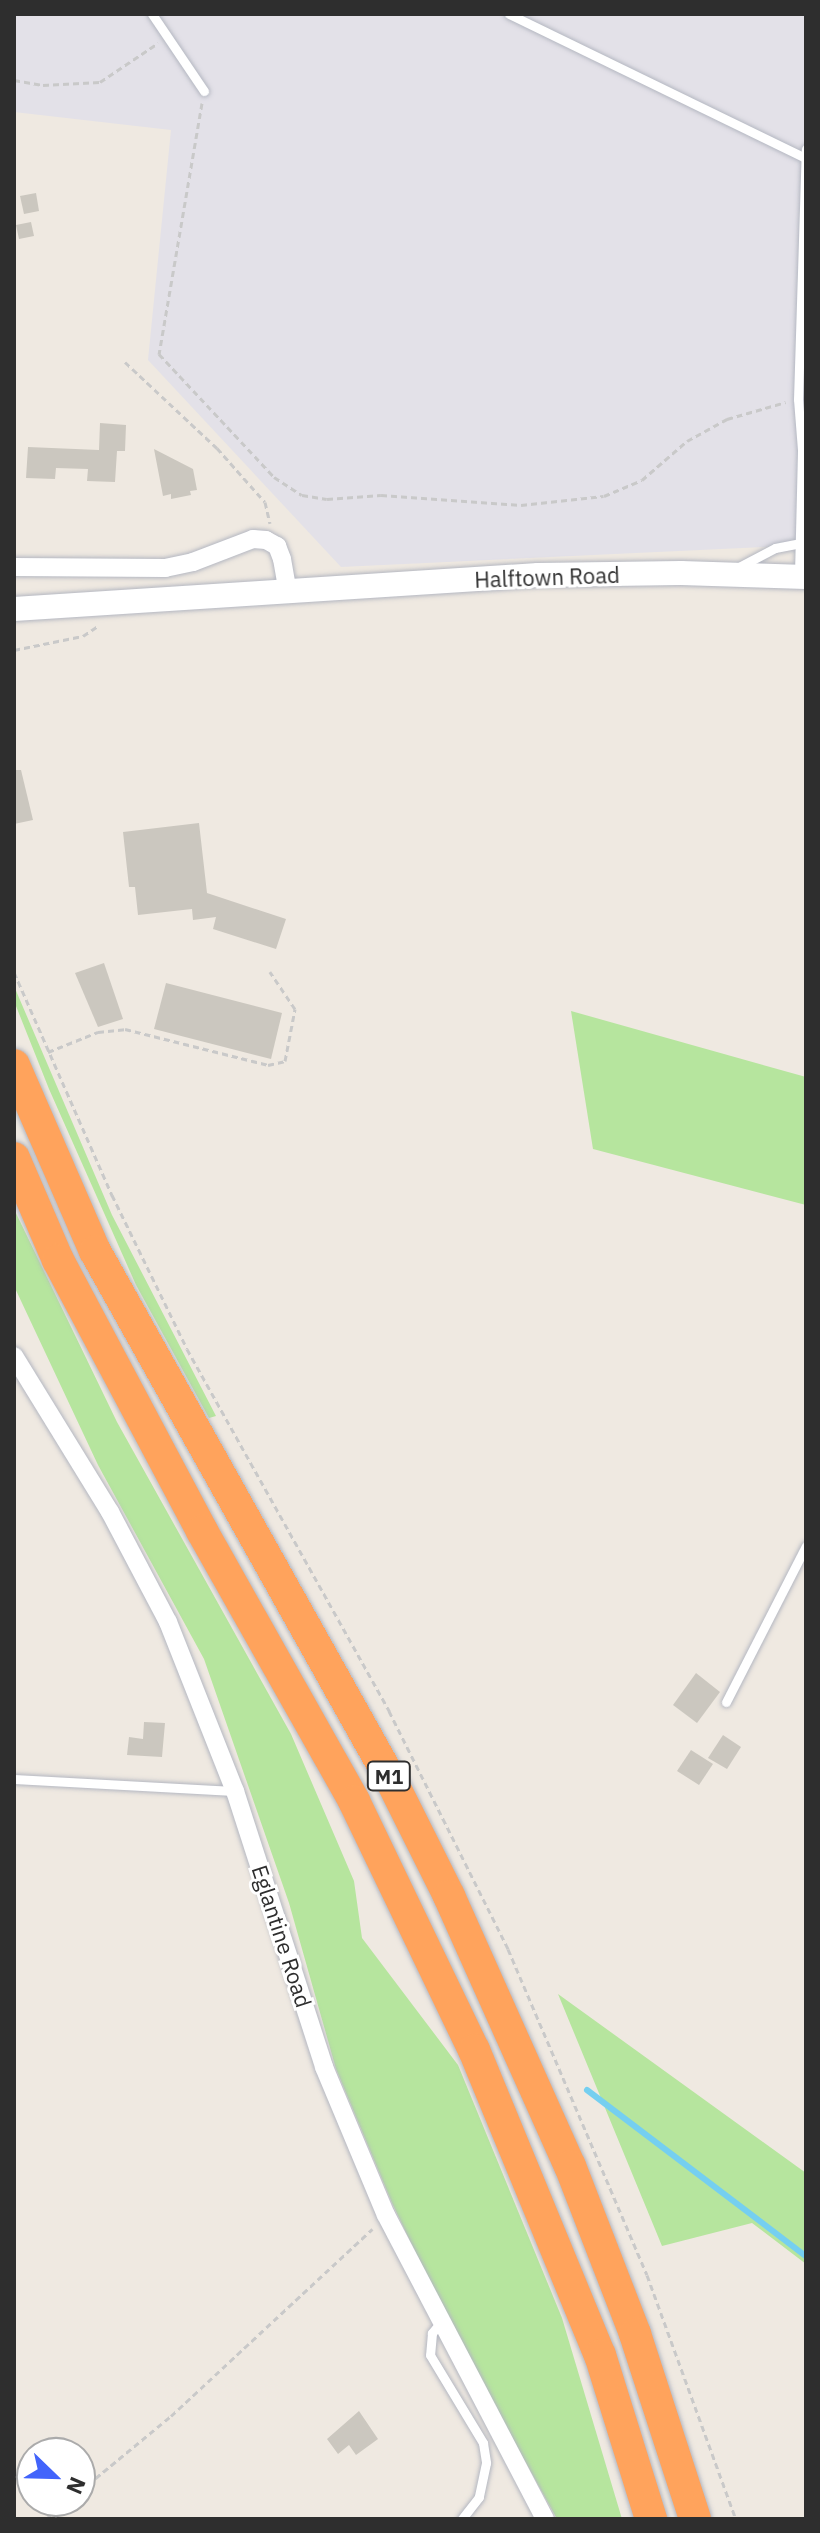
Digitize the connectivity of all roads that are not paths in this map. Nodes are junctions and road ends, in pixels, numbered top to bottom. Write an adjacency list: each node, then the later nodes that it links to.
1 (152, 14): 3 (lane)
2 (509, 14): 4 (lane)
3 (204, 91)
4 (805, 153): 5 (lane)
5 (800, 543): 7 (lane); 8 (lane)
6 (14, 567): 9 (street)
7 (725, 574): 8 (street, Halftown Road); 9 (street, Halftown Road)
8 (803, 577)
9 (288, 593): 10 (street, Halftown Road)
10 (14, 609)
11 (14, 1065): 22 (highway, M1)
12 (14, 1158): 21 (highway, M1)
13 (14, 1356): 17 (street, Eglantine Road)
14 (806, 1546): 15 (lane)
15 (726, 1702)
16 (14, 1779): 17 (lane)
17 (235, 1791): 18 (street, Eglantine Road)
18 (442, 2321): 19 (lane); 20 (street, Eglantine Road)
19 (462, 2519)
20 (545, 2519)
21 (651, 2519)
22 (695, 2519)

